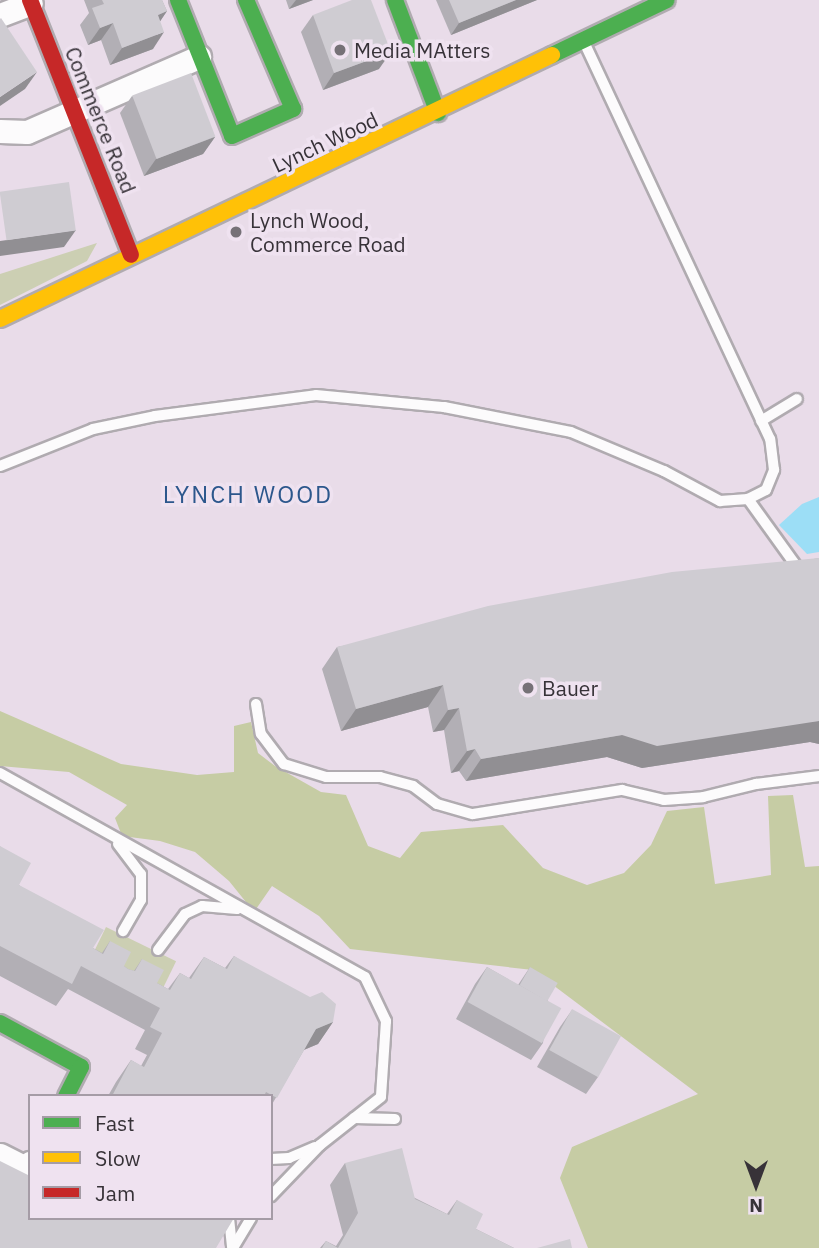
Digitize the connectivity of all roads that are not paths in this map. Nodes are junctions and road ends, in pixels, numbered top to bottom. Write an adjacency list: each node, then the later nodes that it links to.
1 (178, 0): 8 (street)
2 (246, 0): 8 (street)
3 (395, 0): 10 (street)
4 (667, 0): 7 (street, Lynch Wood)
5 (31, 2): 6 (street); 9 (street, Commerce Road)
6 (0, 15)
7 (584, 41): 10 (street, Lynch Wood); 15 (lane)
8 (199, 57): 9 (street)
9 (76, 113): 11 (street); 12 (street, Commerce Road)
10 (438, 113): 12 (street, Lynch Wood)
11 (0, 131)
12 (131, 255): 13 (street, Lynch Wood)
13 (0, 319)
14 (797, 399): 15 (lane)
15 (761, 421): 17 (lane)
16 (0, 466): 17 (lane)
17 (748, 499): 18 (lane)
18 (804, 578)
19 (256, 704): 21 (lane)
20 (0, 773): 22 (lane)
21 (819, 776)
22 (100, 829): 23 (lane); 24 (lane)
23 (250, 913): 25 (lane); 28 (lane)
24 (123, 931)
25 (158, 950)
26 (0, 1023): 27 (street)
27 (67, 1094)
28 (381, 1097): 29 (lane); 29 (lane)
29 (354, 1118): 30 (lane)
30 (320, 1145): 32 (lane); 34 (lane)
31 (0, 1154): 33 (street)
32 (273, 1159)
33 (28, 1167)
34 (273, 1194)
35 (229, 1220): 37 (lane)
36 (250, 1220): 37 (lane)
37 (232, 1248)

